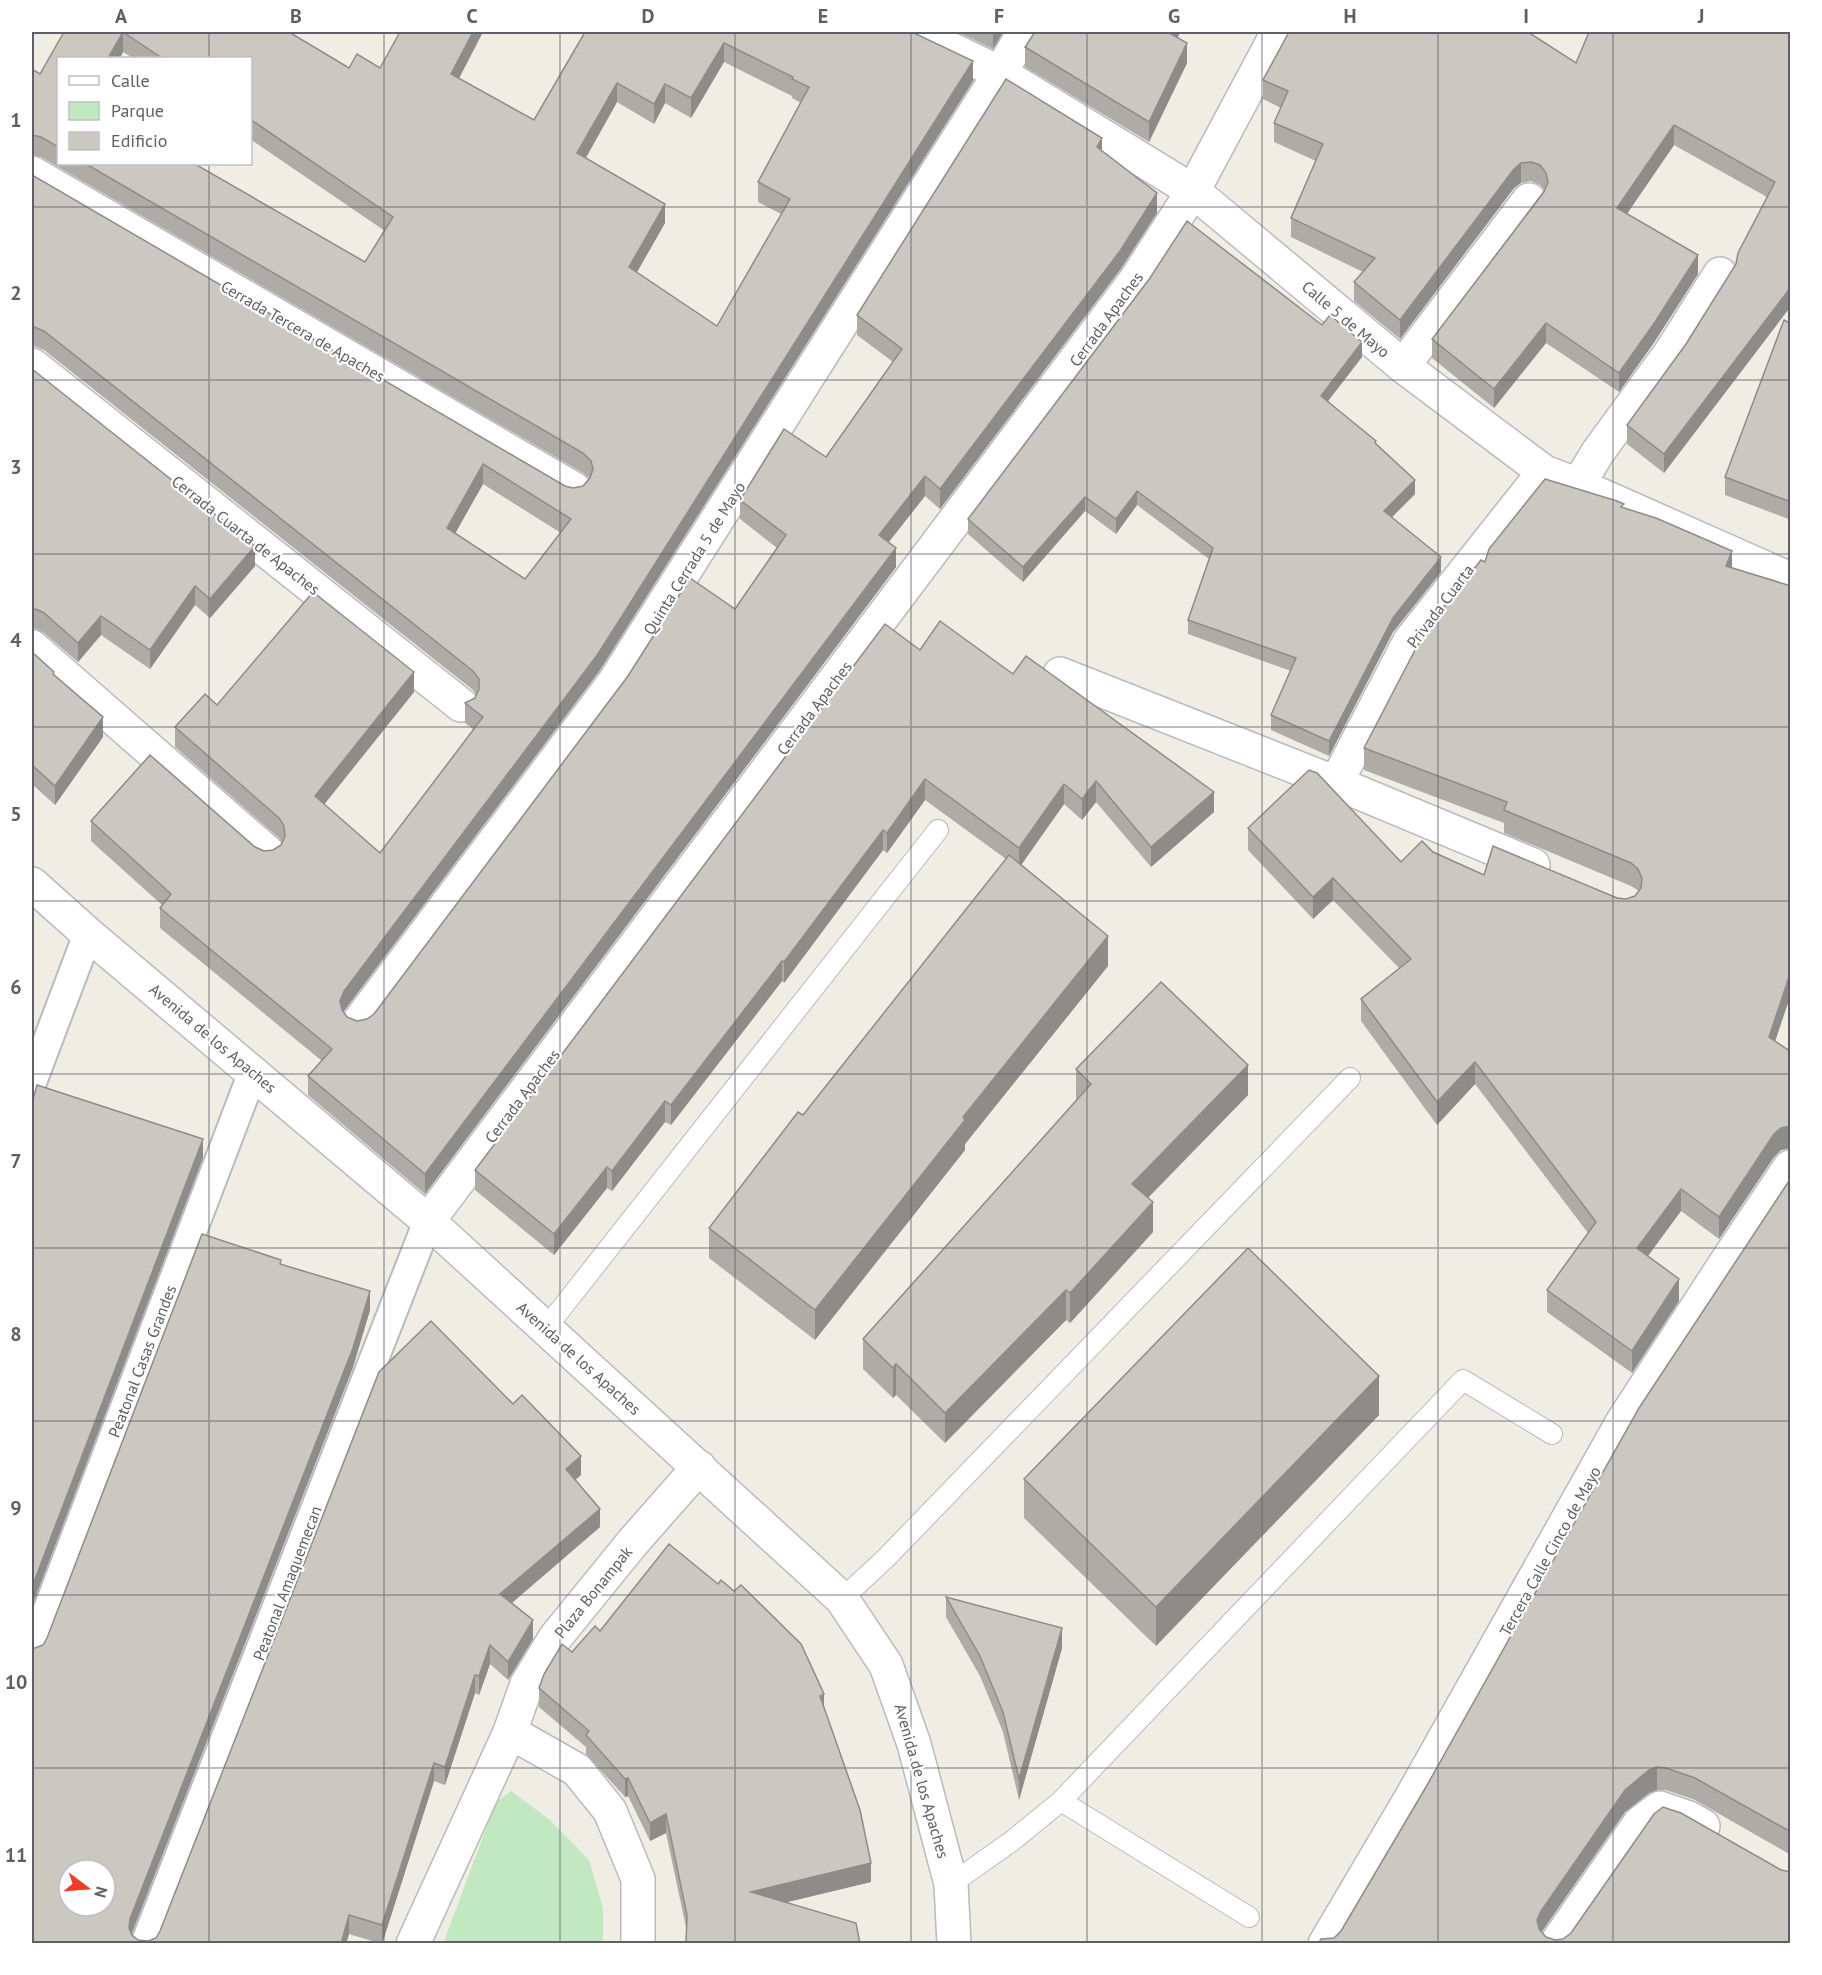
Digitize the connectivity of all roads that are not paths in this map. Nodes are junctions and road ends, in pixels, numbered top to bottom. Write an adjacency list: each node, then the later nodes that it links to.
1 (916, 32): 4 (street, Calle 5 de Mayo)
2 (1024, 32): 4 (street, Quinta Cerrada 5 de Mayo)
3 (1278, 32): 6 (street, Cerrada Apaches)
4 (1000, 73): 6 (street, Calle 5 de Mayo); 24 (street, Quinta Cerrada 5 de Mayo)
5 (32, 173): 13 (street, Cerrada Tercera de Apaches)
6 (1193, 191): 10 (street, Calle 5 de Mayo); 29 (street, Cerrada Apaches)
7 (1529, 200): 10 (street)
8 (1720, 274): 12 (street)
9 (32, 365): 17 (street, Cerrada Cuarta de Apaches)
10 (1402, 366): 11 (street, Calle 5 de Mayo)
11 (1544, 472): 12 (street, Calle 5 de Mayo); 18 (street, Privada Cuarta)
12 (1578, 484): 14 (street, Calle 5 de Mayo)
13 (574, 489)
14 (1791, 579)
15 (32, 647): 20 (street)
16 (1060, 674): 18 (street)
17 (461, 705)
18 (1336, 783): 21 (street)
19 (938, 830): 30 (lane)
20 (267, 852)
21 (1557, 875)
22 (32, 884): 23 (street, Avenida de los Apaches)
23 (88, 934): 25 (street, Avenida de los Apaches); 27 (street)
24 (359, 1022)
25 (253, 1072): 29 (street, Avenida de los Apaches); 34 (street, Peatonal Casas Grandes)
26 (1350, 1078): 33 (lane)
27 (32, 1082)
28 (1791, 1167): 44 (street, Tercera Calle Cinco de Mayo)
29 (428, 1221): 30 (street, Avenida de los Apaches); 41 (street, Peatonal Amaquemecan)
30 (546, 1328): 32 (street, Avenida de los Apaches)
31 (1552, 1434): 36 (lane)
32 (699, 1467): 33 (street, Avenida de los Apaches); 35 (street, Plaza Bonampak)
33 (842, 1599): 38 (street, Avenida de los Apaches)
34 (32, 1650)
35 (510, 1732): 42 (street, Plaza Bonampak); 43 (street)
36 (1061, 1802): 38 (lane); 39 (lane)
37 (1730, 1841): 45 (street)
38 (951, 1884): 40 (street, Avenida de los Apaches)
39 (1249, 1917)
40 (958, 1941)
41 (145, 1944)
42 (413, 1944)
43 (638, 1944)
44 (1325, 1944)
45 (1556, 1944)

